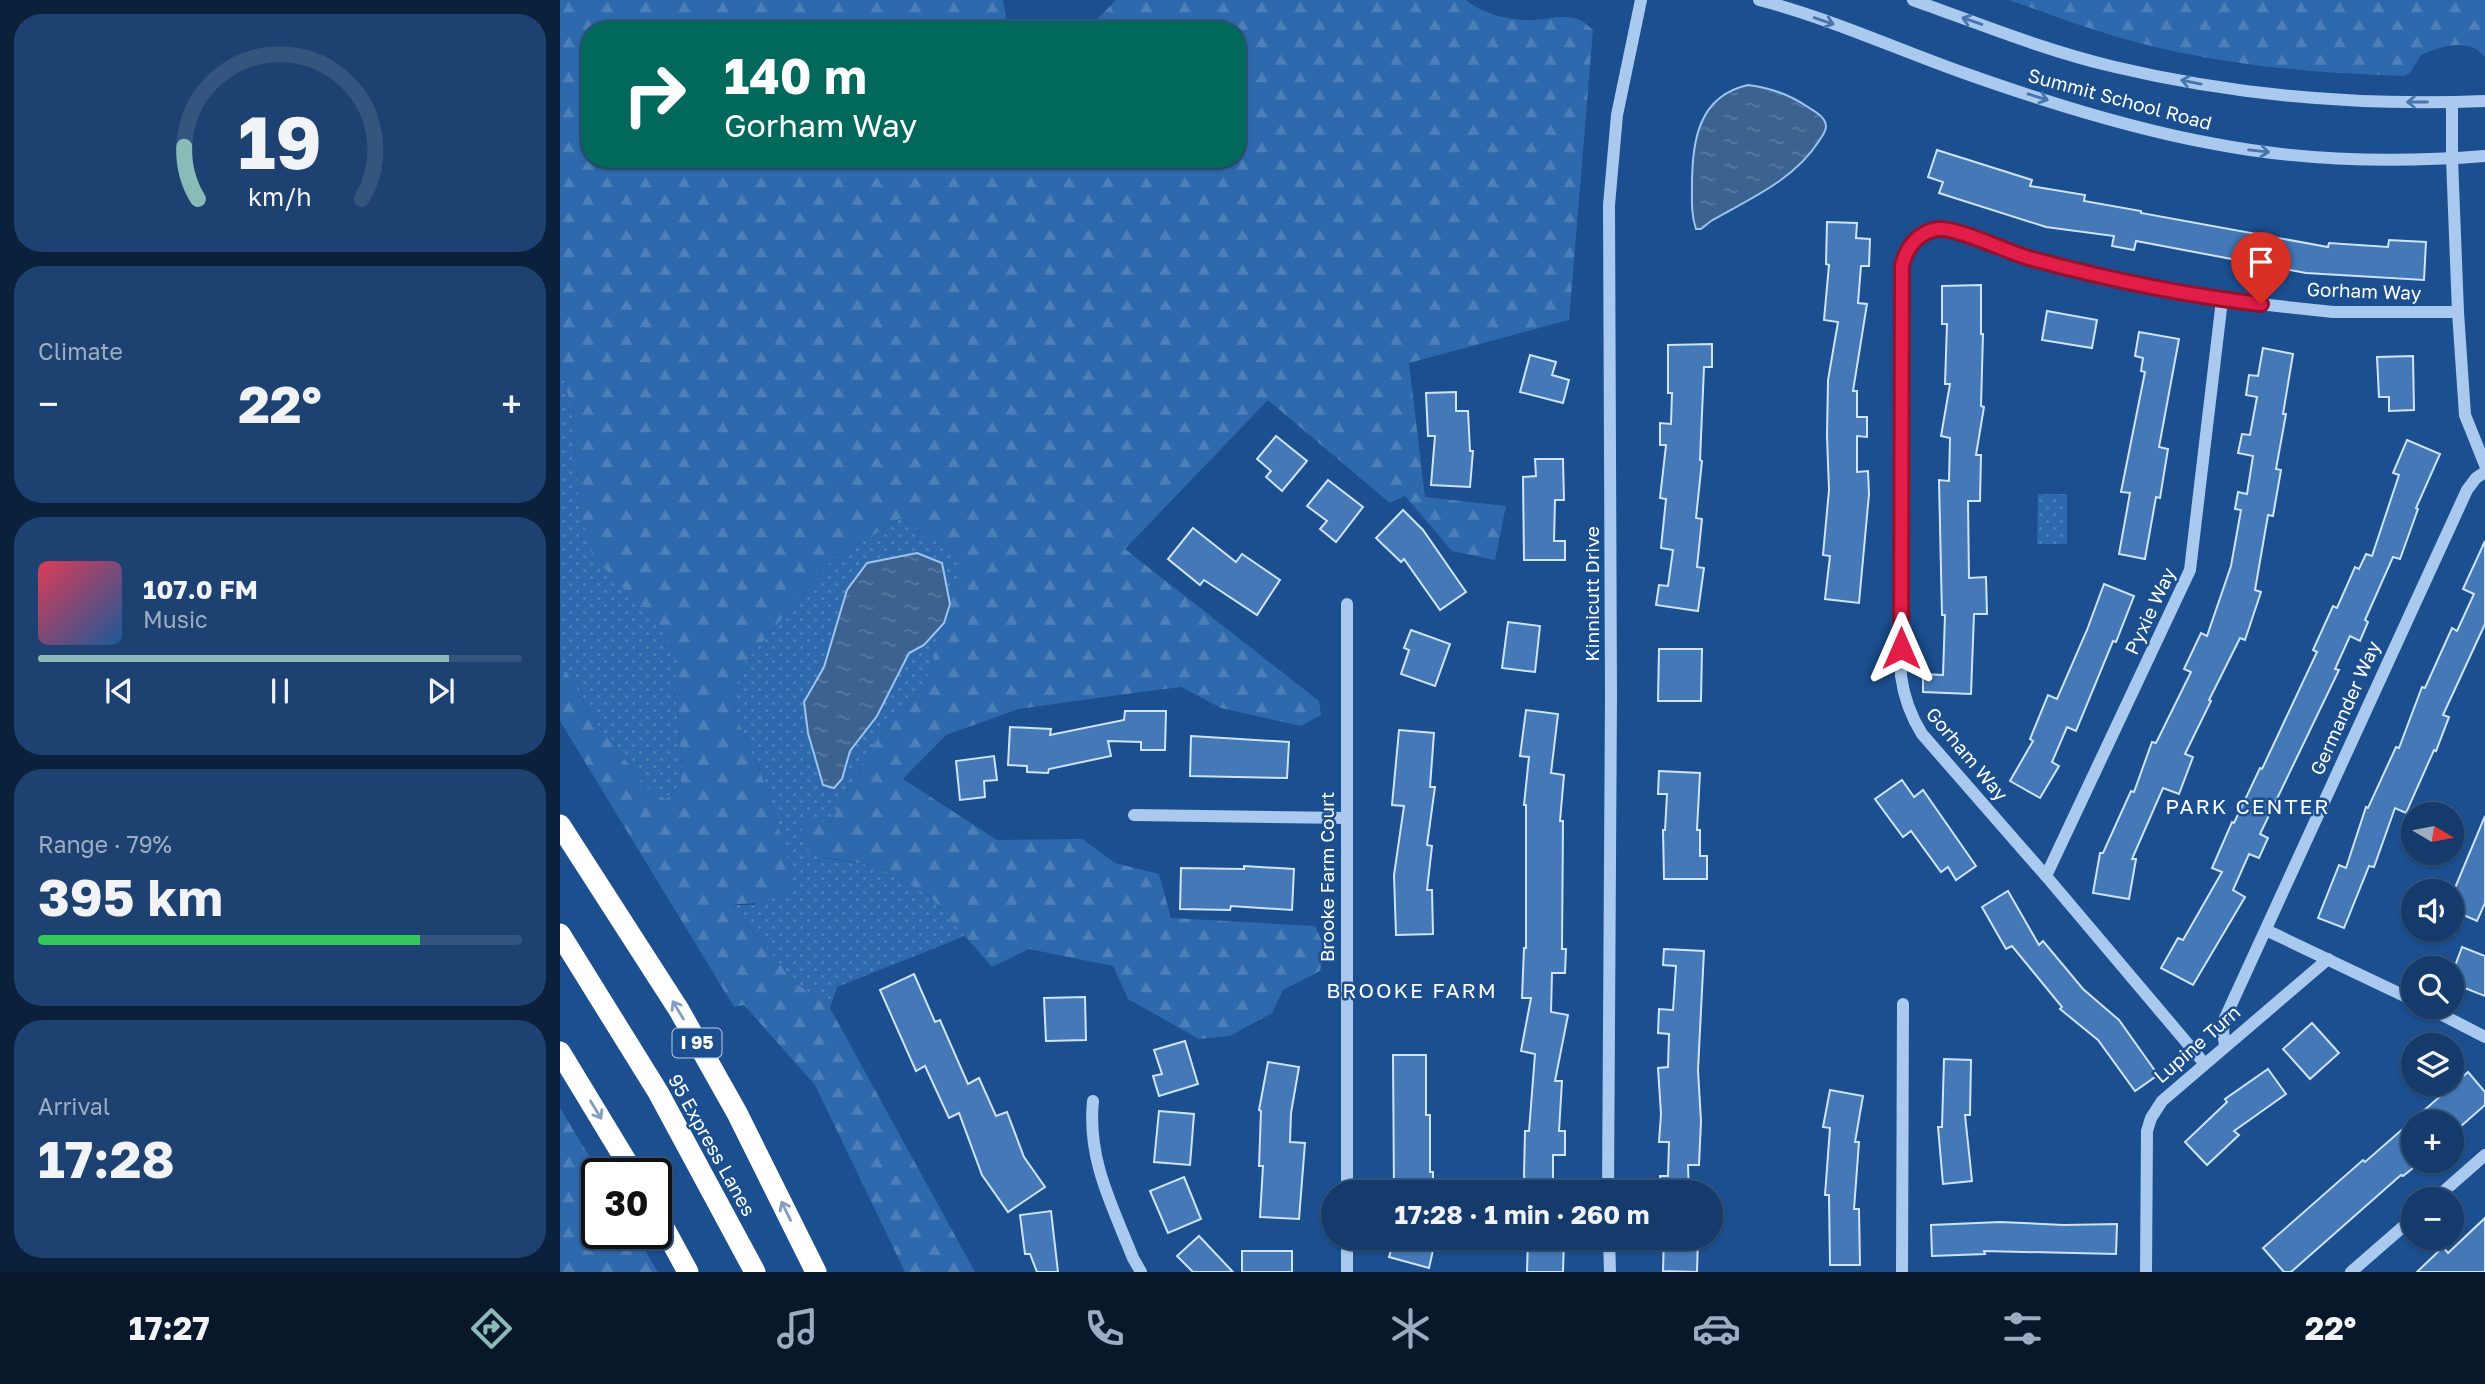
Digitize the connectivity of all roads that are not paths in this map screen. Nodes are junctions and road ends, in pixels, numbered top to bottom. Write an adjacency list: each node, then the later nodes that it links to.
1 (1641, 0): 31 (street, Kinnicutt Drive)
2 (1759, 0): 7 (street, Summit School Road, one-way to 7)
3 (1913, 0): 5 (street, Summit School Road, one-way to 3)
4 (2485, 100): 5 (street, Summit School Road)
5 (2452, 102): 7 (street)
6 (2485, 156): 7 (street, Summit School Road)
7 (2452, 159): 9 (street)
8 (2222, 300): 9 (street, Gorham Way); 16 (street, Pyxie Way); 16 (street, Gorham Way)
9 (2458, 312): 10 (street)
10 (2485, 465)
11 (2485, 472): 17 (street, Germander Way)
12 (1348, 604): 14 (street, Brooke Farm Court)
13 (1134, 815): 14 (street)
14 (1346, 818): 30 (street, Brooke Farm Court)
15 (560, 825): 39 (highway, I 95, one-way to 15)
16 (2046, 876): 26 (street, Gorham Way)
17 (2266, 930): 19 (street); 24 (street, Germander Way)
18 (560, 934): 38 (highway, 95 Express Lanes)
19 (2328, 958): 20 (street); 24 (street, Lupine Turn)
20 (2401, 994)
21 (1903, 1004): 43 (street)
22 (2450, 1019): 23 (street)
23 (2485, 1037)
24 (2225, 1045): 26 (street, Lupine Turn)
25 (560, 1052): 29 (highway, one-way to 29)
26 (2204, 1063): 44 (street, Lupine Turn)
27 (1093, 1101): 40 (street)
28 (2485, 1156): 32 (street)
29 (624, 1158)
30 (1347, 1180)
31 (1608, 1180)
32 (2449, 1187)
33 (2401, 1228): 45 (street)
34 (672, 1242): 37 (highway)
35 (1347, 1250): 41 (street)
36 (1609, 1250): 42 (street)
37 (688, 1272)
38 (755, 1272)
39 (816, 1272)
40 (1141, 1272)
41 (1347, 1272)
42 (1610, 1272)
43 (1902, 1272)
44 (2146, 1272)
45 (2351, 1272)

